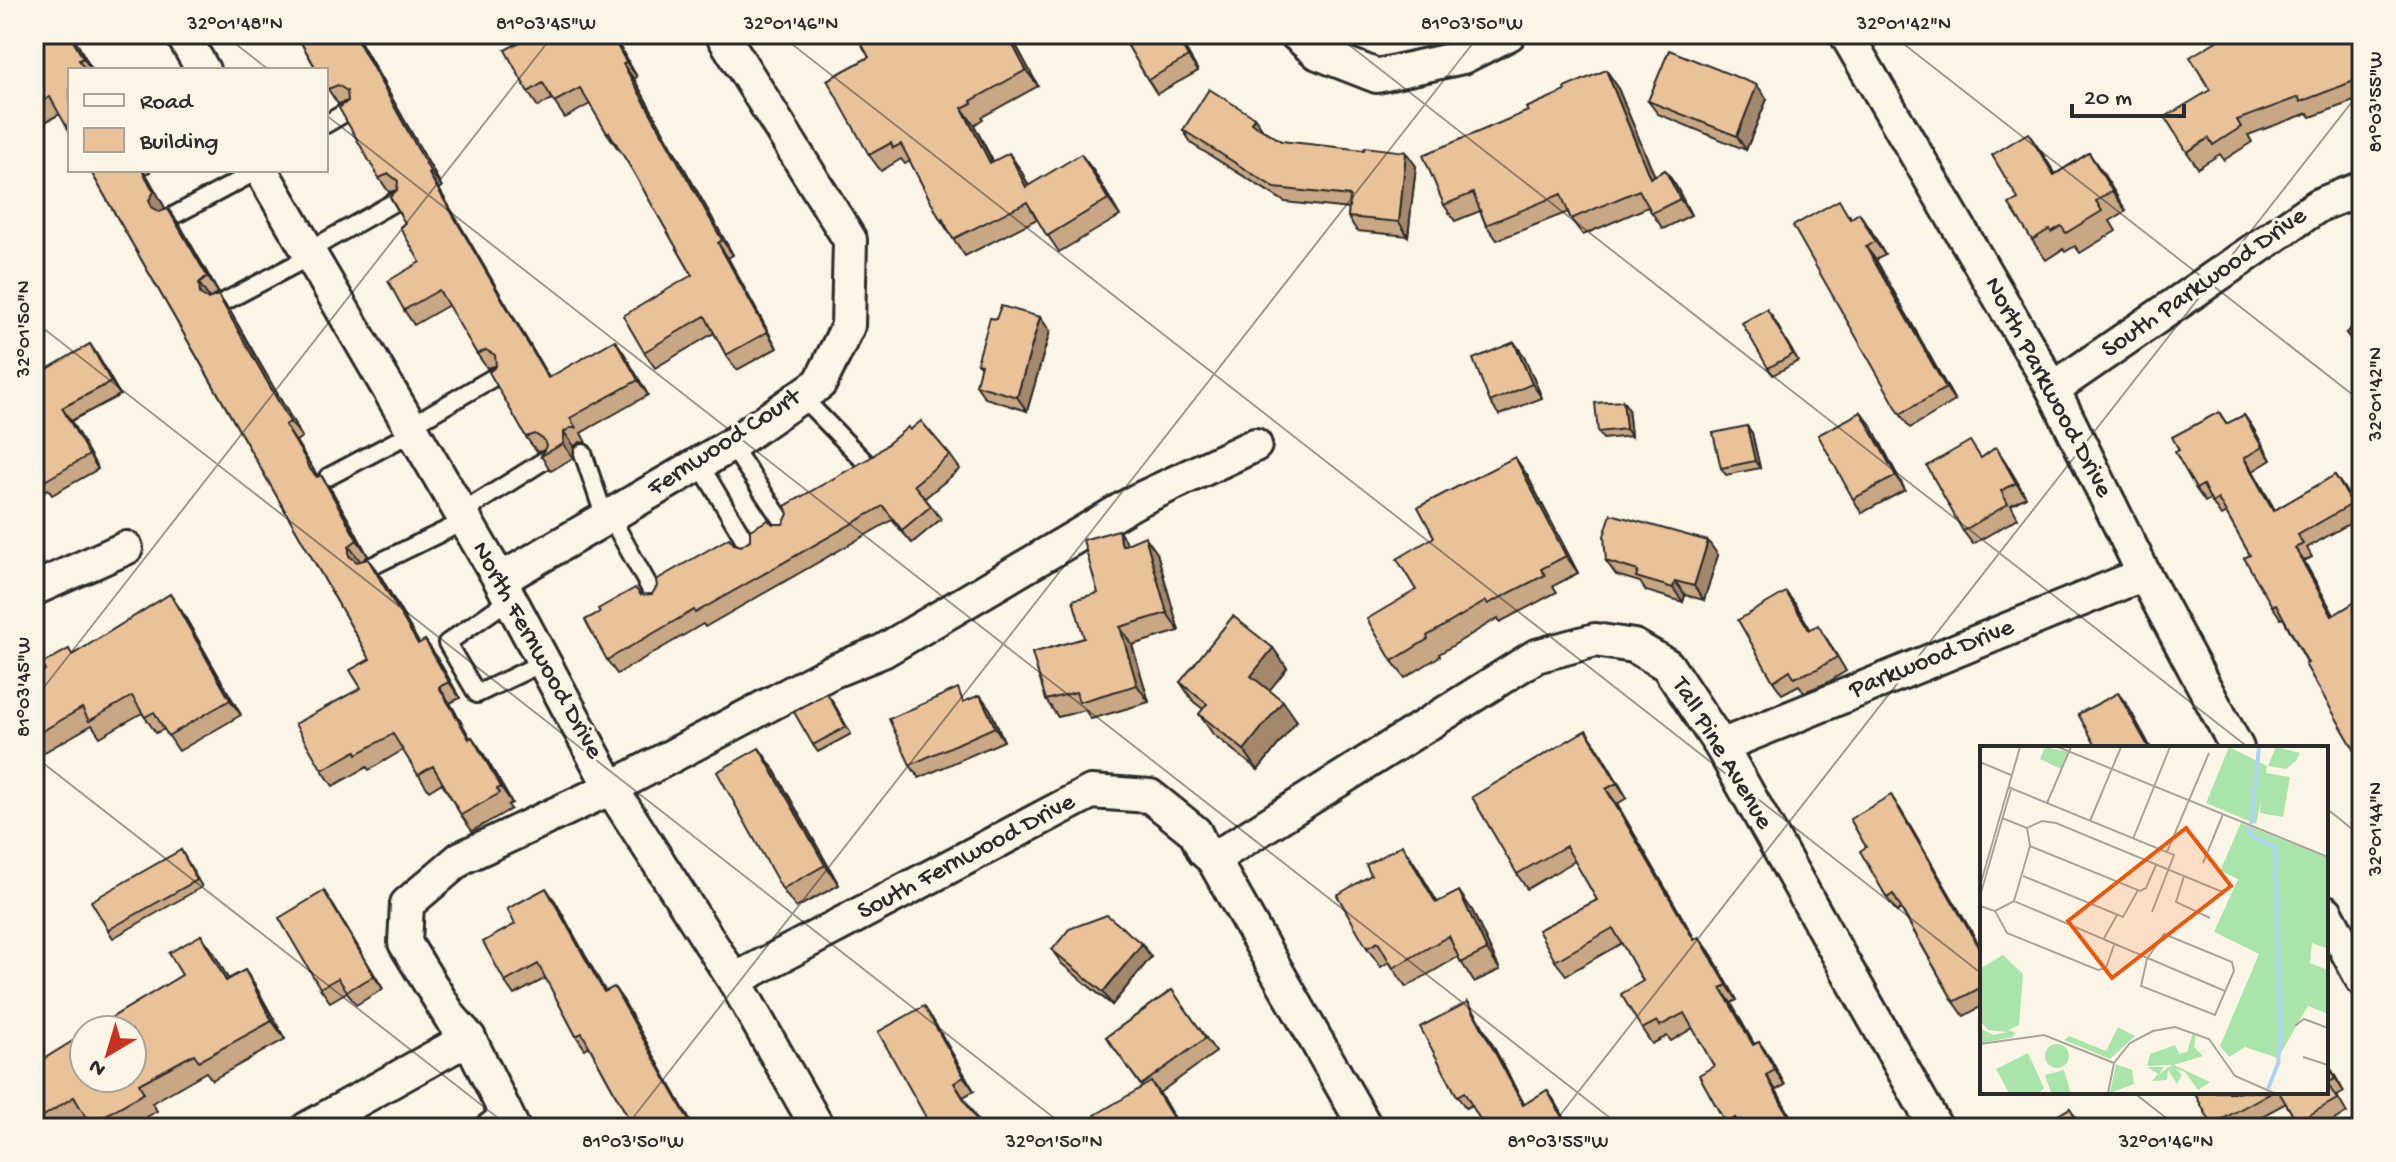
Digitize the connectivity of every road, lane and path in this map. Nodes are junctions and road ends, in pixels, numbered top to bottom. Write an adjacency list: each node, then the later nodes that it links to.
1 (182, 34): 6 (street)
2 (722, 34): 18 (street, Fernwood Court)
3 (1296, 34): 4 (street)
4 (1509, 34)
5 (1846, 34): 17 (street, North Parkwood Drive)
6 (202, 68)
7 (348, 111): 8 (lane)
8 (328, 123)
9 (256, 172): 13 (lane)
10 (261, 172): 14 (street, North Fernwood Drive)
11 (2362, 188): 17 (street, South Parkwood Drive)
12 (398, 200): 14 (lane)
13 (171, 217)
14 (310, 254): 15 (lane); 19 (street, North Fernwood Drive)
15 (220, 304)
16 (496, 376): 19 (lane)
17 (2053, 389): 33 (street, North Parkwood Drive)
18 (801, 396): 20 (street, Fernwood Court); 25 (lane)
19 (412, 429): 26 (lane); 27 (street, North Fernwood Drive)
20 (731, 445): 24 (street, Fernwood Court); 29 (lane)
21 (1255, 445): 40 (street)
22 (583, 453): 28 (lane)
23 (545, 460): 27 (lane)
24 (699, 463): 28 (street, Fernwood Court); 31 (lane)
25 (868, 465)
26 (328, 477)
27 (463, 517): 32 (lane); 35 (street, North Fernwood Drive)
28 (608, 517): 35 (street, Fernwood Court); 36 (lane)
29 (787, 528)
30 (126, 548): 34 (street)
31 (750, 549)
32 (370, 567)
33 (2144, 574): 38 (street, Parkwood Drive); 39 (street, North Parkwood Drive)
34 (34, 589)
35 (505, 590): 37 (street, North Fernwood Drive); 37 (lane)
36 (656, 599)
37 (544, 662): 40 (street, North Fernwood Drive)
38 (1721, 746): 41 (street, Tall Pine Avenue); 50 (street, Tall Pine Avenue)
39 (2236, 746)
40 (611, 788): 44 (street, North Fernwood Drive); 45 (street)
41 (1213, 859): 44 (street, South Fernwood Drive); 49 (street, South Fernwood Drive)
42 (2328, 916): 43 (street)
43 (2362, 979)
44 (736, 983): 48 (street, North Fernwood Drive)
45 (469, 1038): 46 (street); 47 (street)
46 (499, 1122)
47 (308, 1128)
48 (818, 1128)
49 (1366, 1128)
50 (1936, 1128)

